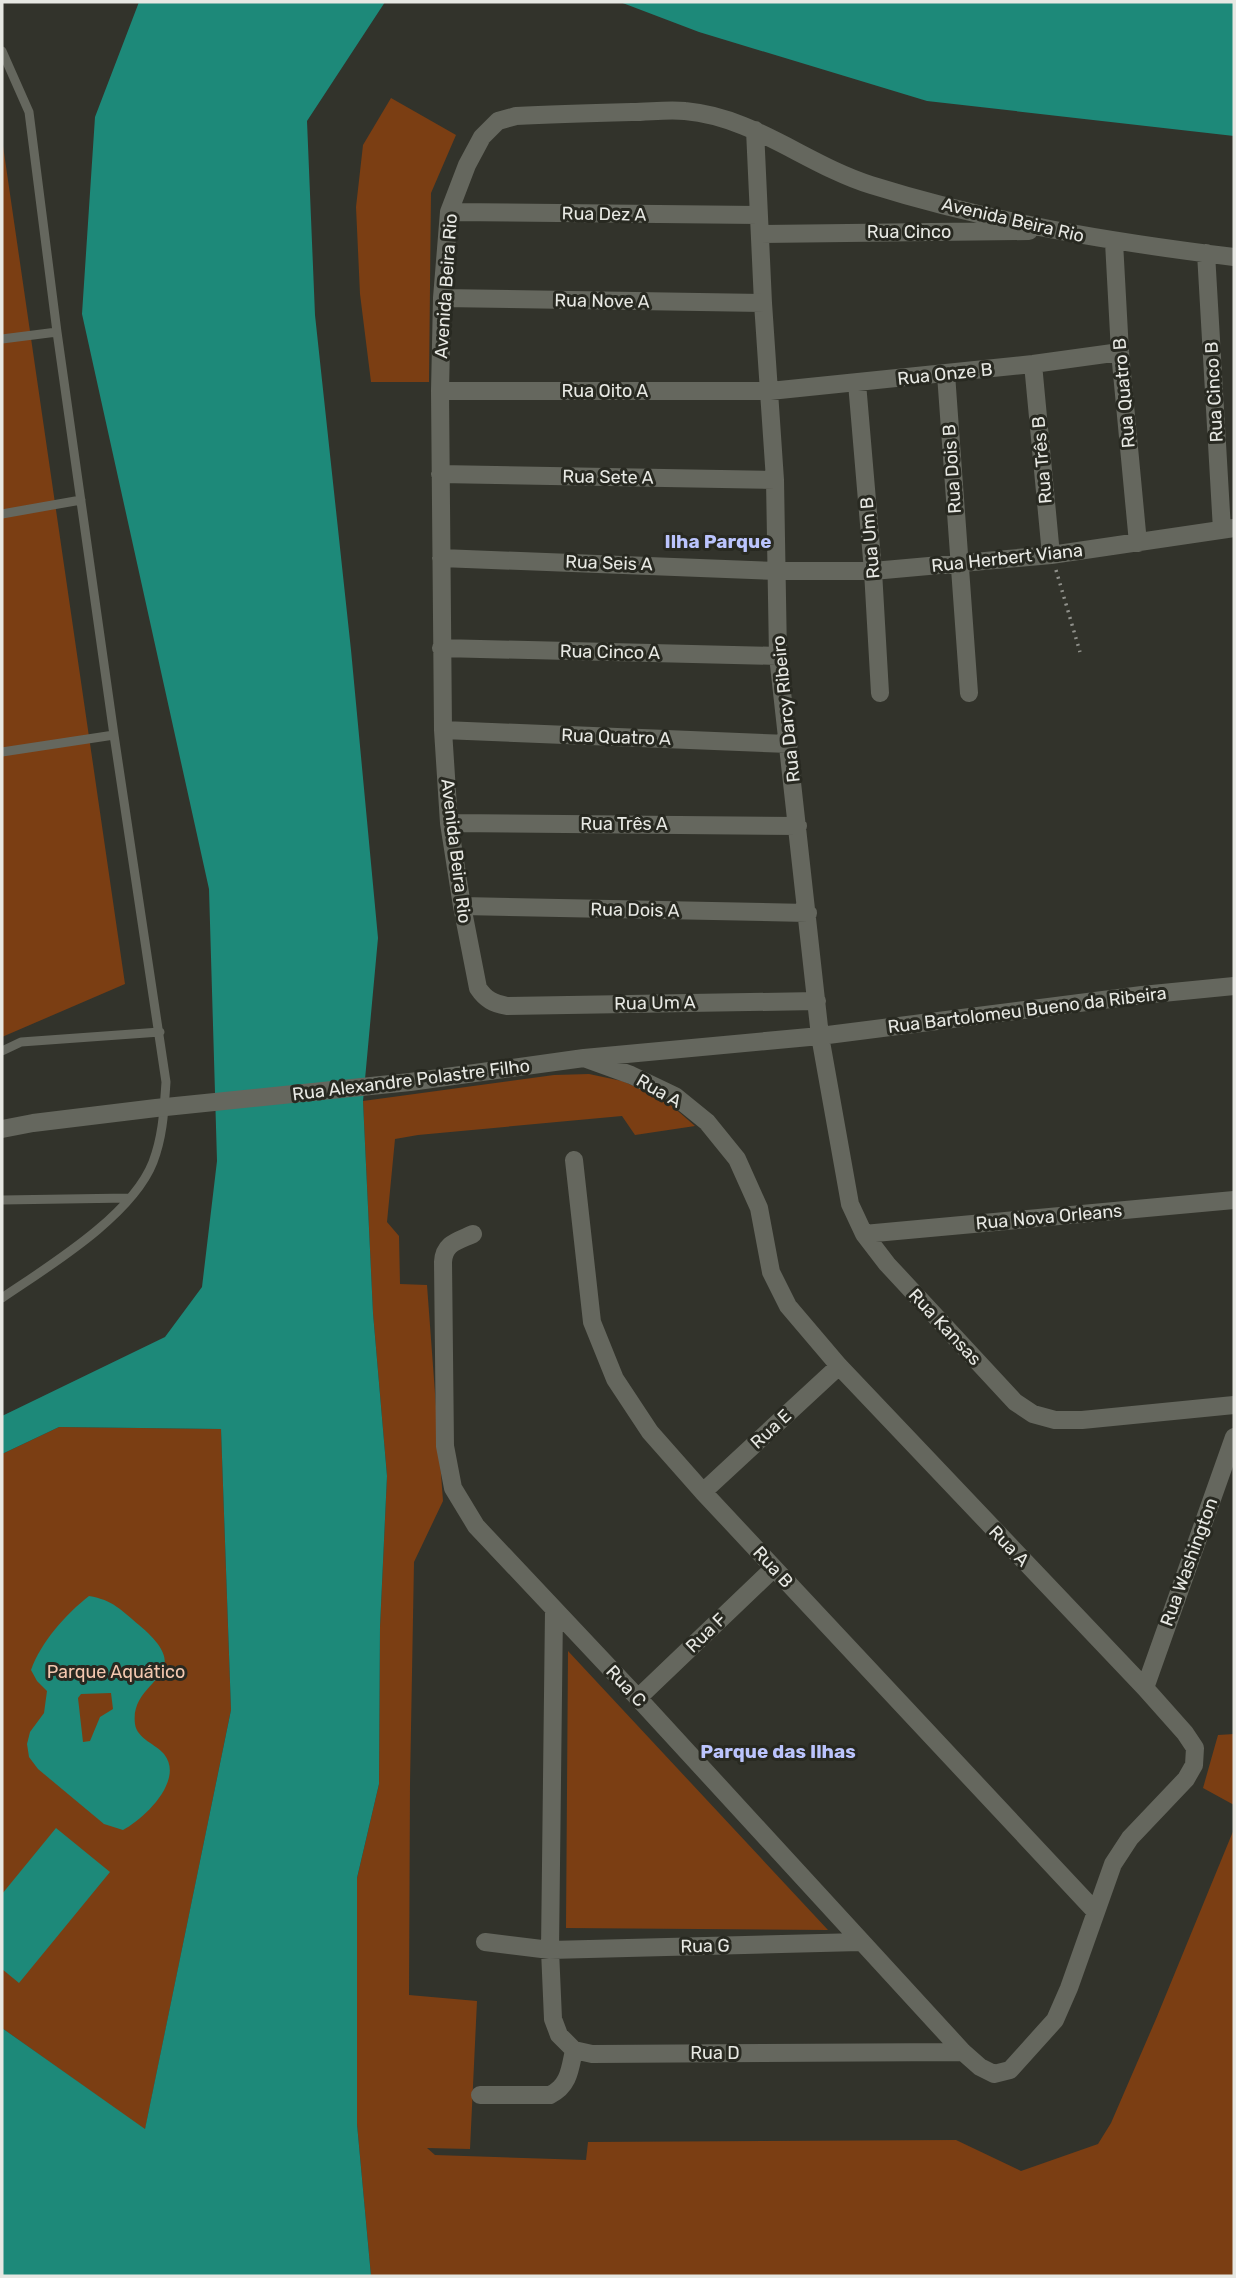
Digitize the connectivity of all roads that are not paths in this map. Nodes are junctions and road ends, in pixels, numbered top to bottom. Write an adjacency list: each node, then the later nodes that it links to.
1 (2, 51): 12 (lane)
2 (755, 130): 3 (street, Avenida Beira Rio); 4 (street, Rua Darcy Ribeiro); 5 (street, Avenida Beira Rio)
3 (449, 212): 4 (street, Rua Dez A); 10 (street, Avenida Beira Rio)
4 (759, 215): 6 (street, Rua Darcy Ribeiro)
5 (1058, 231): 6 (street, Rua Cinco); 7 (street, Avenida Beira Rio)
6 (760, 234): 11 (street, Rua Darcy Ribeiro)
7 (1114, 242): 8 (street, Avenida Beira Rio); 14 (street, Rua Quatro B)
8 (1206, 253): 9 (street, Avenida Beira Rio); 24 (street, Rua Cinco B)
9 (1234, 257)
10 (442, 298): 11 (street, Rua Nove A); 18 (street, Avenida Beira Rio)
11 (763, 303): 19 (street, Rua Darcy Ribeiro)
12 (57, 332): 13 (lane); 22 (lane)
13 (2, 339)
14 (1120, 352): 15 (street, Rua Onze B); 25 (street, Rua Quatro B)
15 (1033, 364): 16 (street, Rua Onze B); 26 (street, Rua Três B)
16 (946, 374): 17 (street, Rua Onze B); 28 (street, Rua Dois B)
17 (858, 383): 19 (street, Rua Onze B); 30 (street, Rua Um B)
18 (440, 391): 19 (street, Rua Oito A); 20 (street, Avenida Beira Rio)
19 (770, 391): 21 (street, Rua Darcy Ribeiro)
20 (440, 474): 21 (street, Rua Sete A); 27 (street, Avenida Beira Rio)
21 (775, 480): 29 (street, Rua Darcy Ribeiro)
22 (81, 500): 23 (lane); 36 (lane)
23 (2, 514)
24 (1228, 529): 25 (street, Rua Herbert Viana)
25 (1138, 543): 26 (street, Rua Herbert Viana)
26 (1051, 555): 28 (street, Rua Herbert Viana)
27 (441, 558): 29 (street, Rua Seis A); 31 (street, Avenida Beira Rio)
28 (959, 564): 30 (street, Rua Herbert Viana); 34 (street, Rua Dois B)
29 (778, 571): 30 (street, Rua Herbert Viana); 32 (street, Rua Darcy Ribeiro)
30 (873, 571): 33 (street, Rua Um B)
31 (441, 649): 32 (street, Rua Cinco A); 35 (street, Avenida Beira Rio)
32 (778, 656): 37 (street, Rua Darcy Ribeiro)
33 (880, 693)
34 (969, 693)
35 (443, 730): 37 (street, Rua Quatro A); 39 (street, Avenida Beira Rio)
36 (114, 735): 38 (lane); 46 (lane)
37 (789, 744): 40 (street, Rua Darcy Ribeiro)
38 (2, 752)
39 (449, 823): 40 (street, Rua Três A); 41 (street, Avenida Beira Rio)
40 (799, 826): 42 (street, Rua Darcy Ribeiro)
41 (462, 906): 42 (street, Rua Dois A); 45 (street, Avenida Beira Rio)
42 (808, 913): 44 (street, Rua Darcy Ribeiro)
43 (1234, 986): 47 (street, Rua Bartolomeu Bueno da Ribeira)
44 (817, 1000): 45 (street, Rua Um A); 47 (street, Rua Darcy Ribeiro)
45 (494, 1003)
46 (160, 1032): 48 (lane); 52 (lane)
47 (820, 1036): 49 (street, Rua Alexandre Polastre Filho); 56 (street, Rua Kansas)
48 (2, 1051)
49 (583, 1058): 50 (street, Rua Alexandre Polastre Filho); 58 (street, Rua A)
50 (2, 1129)
51 (574, 1160): 61 (street, Rua B)
52 (130, 1198): 53 (lane); 57 (lane)
53 (2, 1200)
54 (1234, 1200): 56 (street, Rua Nova Orleans)
55 (473, 1234): 63 (street, Rua C)
56 (864, 1234): 59 (street, Rua Kansas)
57 (2, 1298)
58 (838, 1366): 61 (street, Rua E); 64 (street, Rua A)
59 (1234, 1405)
60 (1234, 1437): 64 (street, Rua Washington)
61 (704, 1493): 62 (street, Rua B)
62 (774, 1568): 65 (street, Rua F); 66 (street, Rua B)
63 (554, 1610): 65 (street, Rua C); 69 (street)
64 (1144, 1688): 66 (street, Rua A)
65 (638, 1698): 68 (street, Rua C)
66 (1095, 1911): 72 (street, Rua A)
67 (485, 1942): 69 (street)
68 (860, 1942): 69 (street, Rua G); 71 (street, Rua C)
69 (550, 1950): 70 (street)
70 (574, 2050): 71 (street, Rua D); 73 (street)
71 (963, 2052): 72 (street, Rua C)
72 (994, 2074)
73 (480, 2095)

